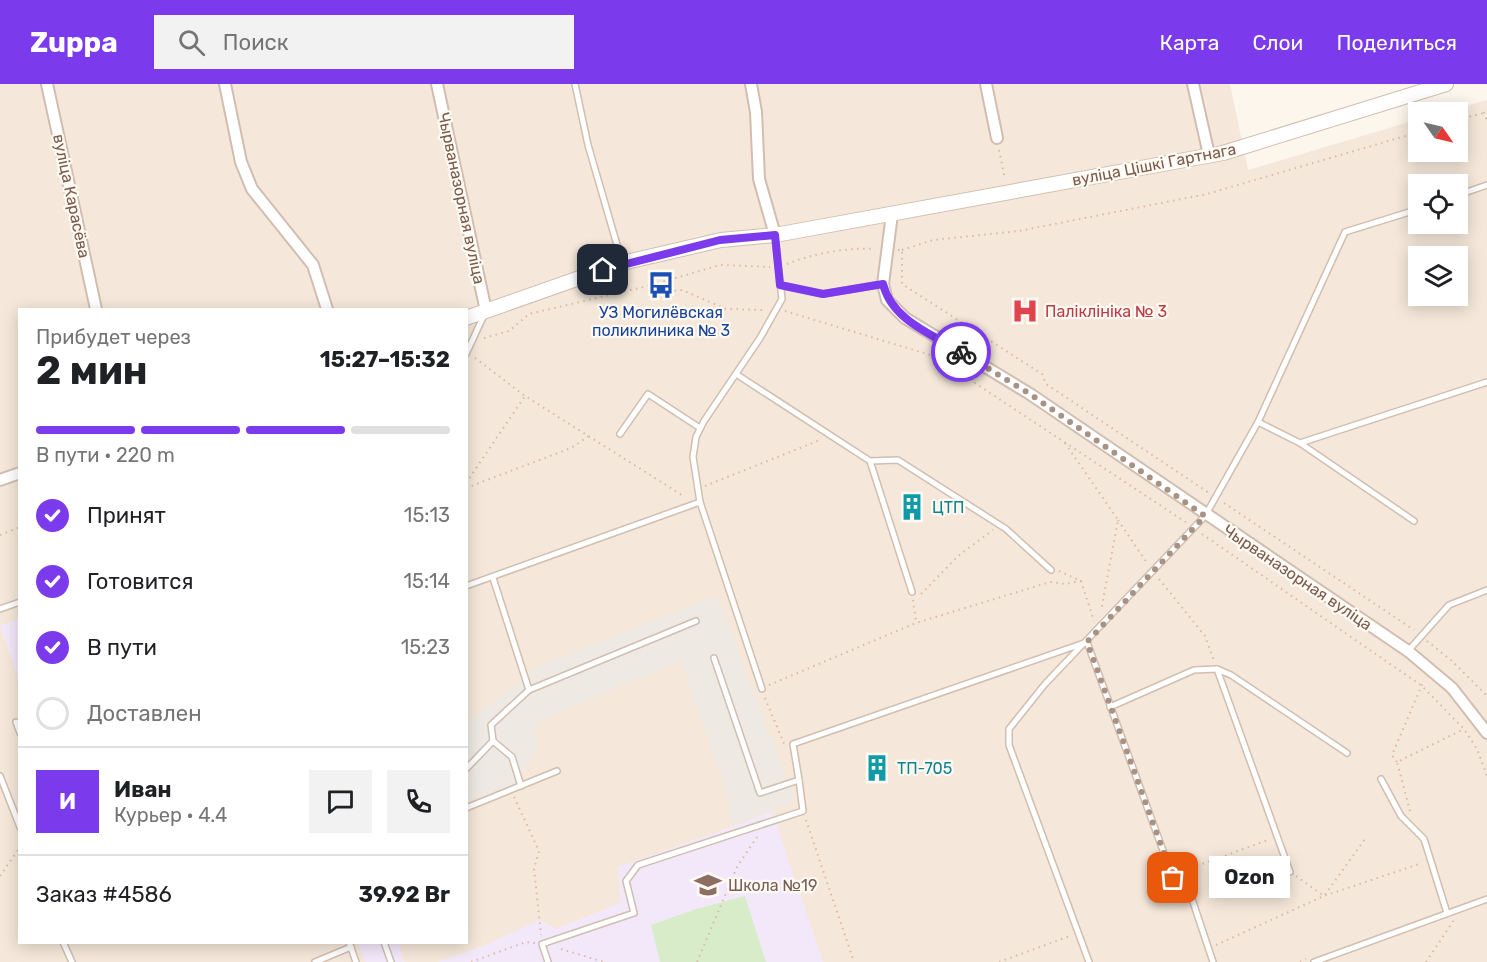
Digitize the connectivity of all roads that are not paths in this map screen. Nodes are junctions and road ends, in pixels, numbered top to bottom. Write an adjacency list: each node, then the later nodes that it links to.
1 (47, 84): 19 (street, вуліца Карасёва)
2 (225, 84): 20 (street)
3 (437, 84): 21 (street, Чырваназорная вуліца)
4 (574, 84): 16 (lane)
5 (751, 84): 15 (street)
6 (986, 84): 9 (street)
7 (1193, 84): 10 (street)
8 (1446, 84): 10 (street, вуліца Цішкі Гартнага)
9 (997, 138)
10 (1209, 155): 14 (street, вуліца Цішкі Гартнага)
11 (1487, 185): 12 (lane)
12 (1468, 192)
13 (1408, 212): 26 (lane)
14 (892, 214): 15 (street); 17 (street)
15 (775, 235): 16 (street); 18 (lane)
16 (622, 263): 21 (street)
17 (883, 284): 18 (lane); 34 (street, Чырваназорная вуліца)
18 (780, 285): 24 (lane)
19 (96, 308)
20 (327, 308)
21 (486, 311): 22 (street); 23 (lane)
22 (468, 317)
23 (468, 352)
24 (736, 374): 27 (lane); 30 (lane)
25 (1487, 382): 29 (lane)
26 (1257, 422): 29 (lane); 34 (lane)
27 (700, 428): 28 (lane); 33 (lane)
28 (620, 434)
29 (1300, 443): 35 (lane)
30 (870, 461): 36 (lane); 40 (lane)
31 (18, 474): 32 (street)
32 (0, 480)
33 (698, 503): 37 (lane); 48 (lane)
34 (1205, 516): 44 (lane); 45 (street, Чырваназорная вуліца)
35 (1414, 521)
36 (1051, 570)
37 (493, 579): 38 (lane); 49 (lane)
38 (468, 585)
39 (1487, 590): 45 (lane)
40 (912, 592)
41 (18, 603): 42 (lane)
42 (0, 609)
43 (696, 621): 49 (lane)
44 (1087, 642): 50 (lane); 60 (lane); 77 (lane)
45 (1408, 651): 53 (street, Чырваназорная вуліца)
46 (714, 658): 60 (lane)
47 (1217, 669): 50 (lane); 55 (lane); 64 (lane)
48 (762, 689)
49 (530, 690): 54 (lane)
50 (1110, 707): 65 (lane)
51 (16, 722): 52 (lane)
52 (18, 728)
53 (1487, 734)
54 (493, 741): 56 (lane); 61 (lane)
55 (1347, 753)
56 (468, 767)
57 (557, 771): 61 (lane)
58 (0, 776): 63 (lane)
59 (1381, 779): 68 (lane)
60 (799, 780): 76 (lane)
61 (521, 786): 62 (lane)
62 (468, 807)
63 (18, 822)
64 (1290, 872)
65 (1173, 877)
66 (1192, 899): 78 (lane)
67 (1487, 900): 68 (lane)
68 (1447, 913): 79 (lane)
69 (64, 944): 72 (lane)
70 (385, 944): 75 (lane)
71 (350, 945): 73 (lane); 74 (lane)
72 (72, 962)
73 (315, 962)
74 (356, 962)
75 (391, 962)
76 (548, 962)
77 (1089, 962)
78 (1213, 962)
79 (1314, 962)

